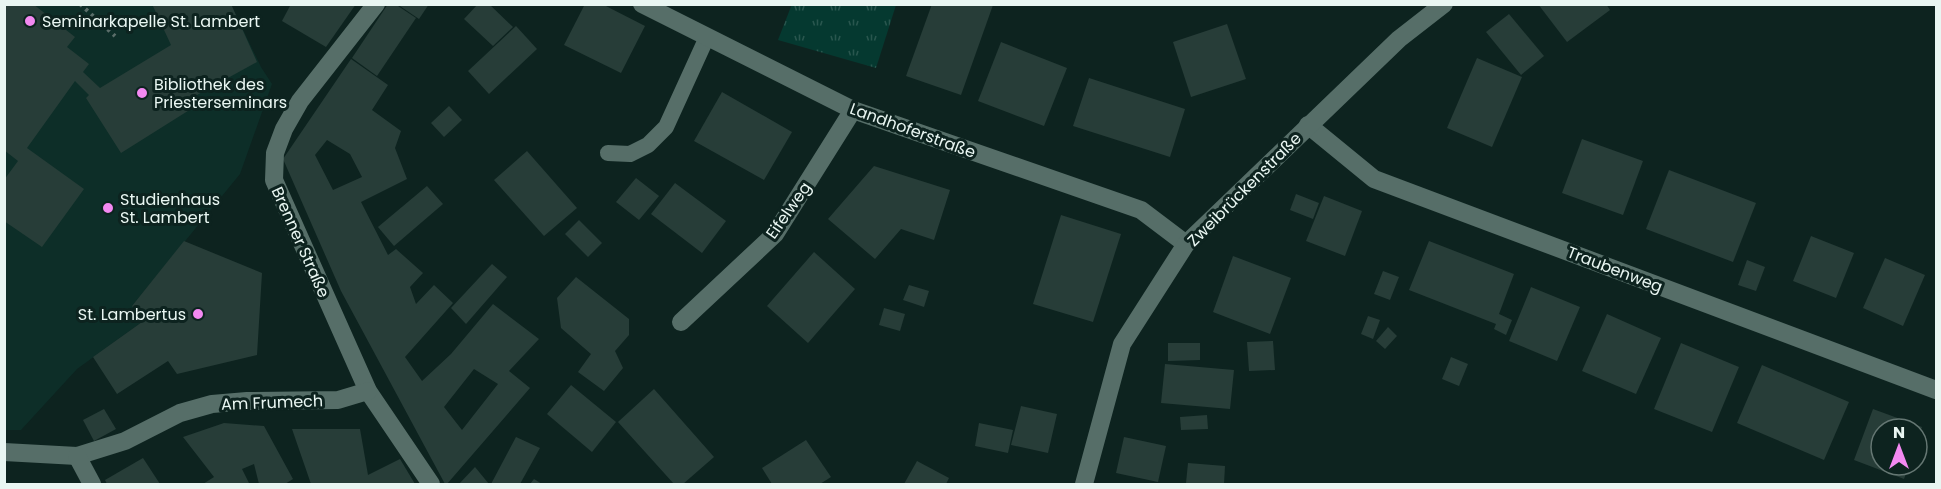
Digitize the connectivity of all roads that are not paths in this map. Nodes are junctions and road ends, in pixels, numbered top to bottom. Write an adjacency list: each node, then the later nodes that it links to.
1 (376, 4): 11 (street, Brenner Straße)
2 (642, 4): 4 (street, Landhoferstraße)
3 (1444, 4): 6 (street, Zweibrückenstraße)
4 (707, 37): 5 (street, Landhoferstraße); 7 (lane)
5 (853, 110): 8 (street, Landhoferstraße); 9 (street, Eifelweg)
6 (1308, 125): 8 (street, Zweibrückenstraße); 10 (street, Traubenweg)
7 (608, 153)
8 (1186, 244): 16 (street, Zweibrückenstraße)
9 (681, 322)
10 (1936, 390)
11 (368, 391): 13 (street, Am Frumech); 15 (street, Brenner Straße)
12 (4, 452): 13 (street)
13 (77, 456): 14 (street)
14 (93, 484)
15 (431, 484)
16 (1084, 484)

